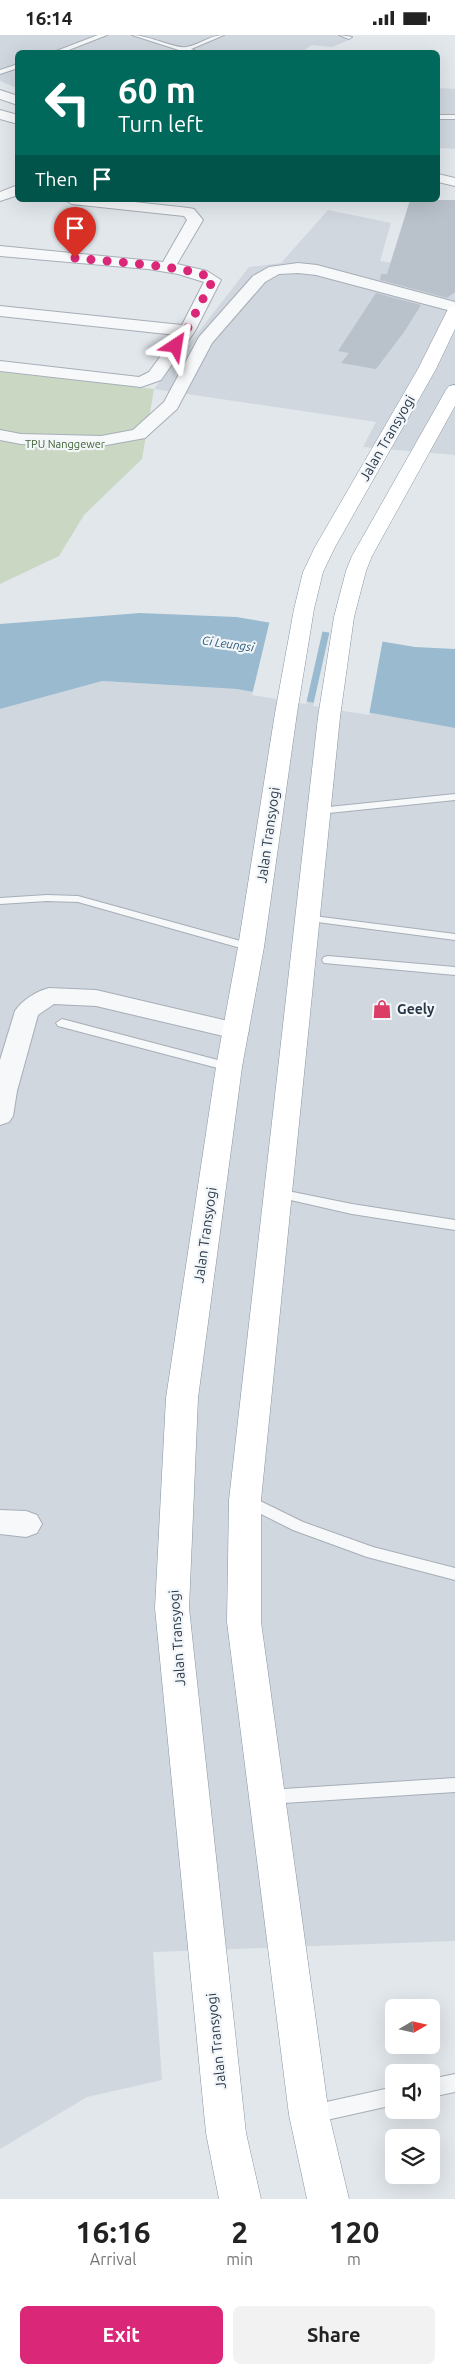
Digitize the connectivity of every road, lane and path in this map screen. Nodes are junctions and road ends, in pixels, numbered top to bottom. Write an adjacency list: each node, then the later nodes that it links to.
1 (104, 35): 7 (lane)
2 (135, 35): 6 (lane)
3 (221, 35): 6 (lane)
4 (342, 35): 5 (lane)
5 (349, 37)
6 (187, 49)
7 (62, 50)
8 (15, 67): 9 (lane)
9 (0, 72)
10 (0, 76): 11 (street)
11 (15, 82)
12 (0, 94): 13 (street)
13 (15, 100)
14 (0, 114): 16 (street)
15 (455, 117): 17 (lane)
16 (15, 119)
17 (440, 121)
18 (440, 178): 19 (street)
19 (455, 182)
20 (91, 202): 22 (street)
21 (0, 251): 22 (street)
22 (168, 267): 25 (street)
23 (455, 309): 28 (street); 34 (highway, Jalan Transyogi)
24 (0, 311): 25 (street)
25 (186, 331): 26 (street)
26 (0, 366)
27 (455, 390): 30 (highway)
28 (0, 435)
29 (455, 797): 30 (lane)
30 (319, 811): 32 (highway)
31 (0, 901): 34 (lane)
32 (306, 918): 33 (lane); 41 (highway)
33 (455, 937)
34 (251, 947): 38 (highway, Jalan Transyogi)
35 (328, 960): 36 (lane)
36 (455, 971)
37 (62, 1023): 39 (lane)
38 (236, 1031): 39 (highway, Jalan Transyogi); 40 (street)
39 (229, 1067): 51 (highway, Jalan Transyogi)
40 (0, 1116)
41 (278, 1193): 42 (lane); 43 (highway)
42 (455, 1225)
43 (245, 1500): 44 (lane); 46 (highway)
44 (455, 1574)
45 (455, 1785): 46 (lane)
46 (268, 1797): 50 (highway)
47 (455, 2083): 48 (lane)
48 (440, 2086)
49 (385, 2099): 50 (lane)
50 (309, 2115): 52 (highway)
51 (240, 2199)
52 (328, 2199)

